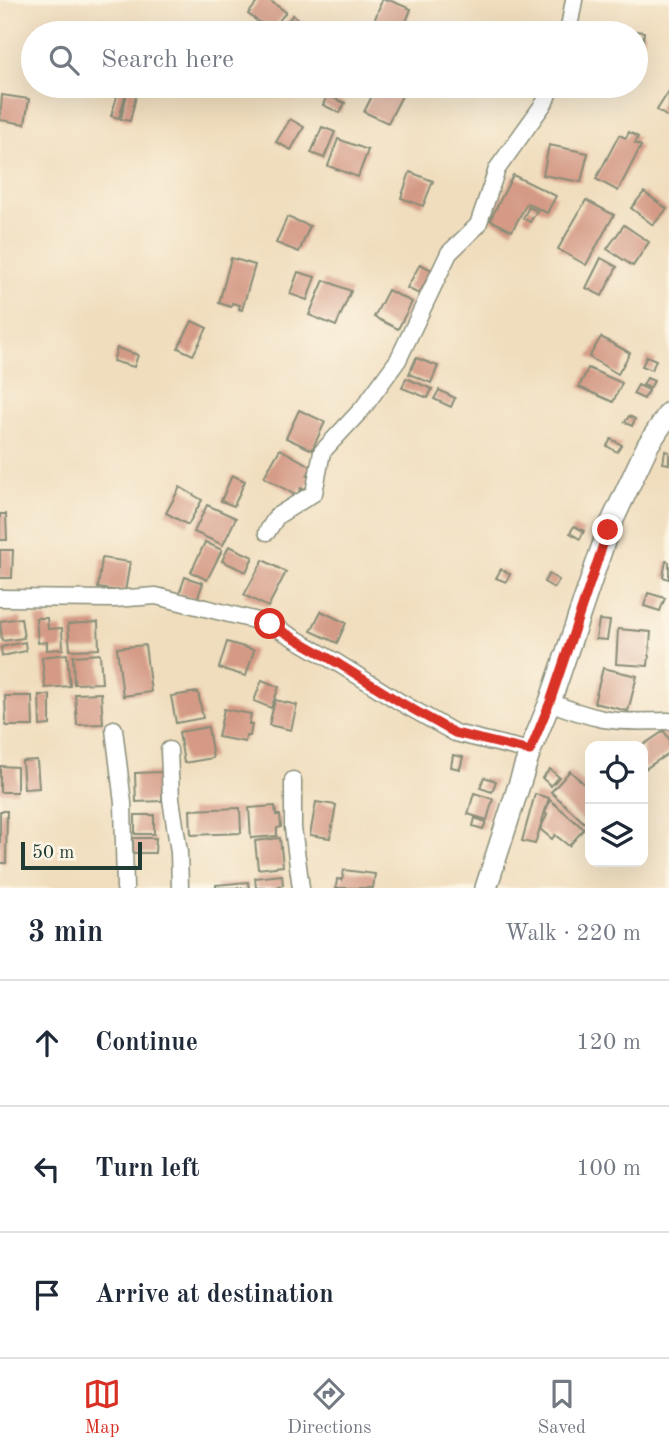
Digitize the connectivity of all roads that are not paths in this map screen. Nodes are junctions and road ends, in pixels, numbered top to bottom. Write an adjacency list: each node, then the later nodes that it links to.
1 (574, 0): 2 (street)
2 (570, 21)
3 (546, 98): 5 (street)
4 (669, 414): 7 (street)
5 (267, 532)
6 (0, 598): 11 (street)
7 (550, 702): 8 (street); 11 (street)
8 (669, 721)
9 (114, 729): 13 (street)
10 (169, 750): 14 (street)
11 (530, 751): 16 (street)
12 (293, 780): 15 (street)
13 (125, 888)
14 (180, 888)
15 (301, 888)
16 (486, 888)

